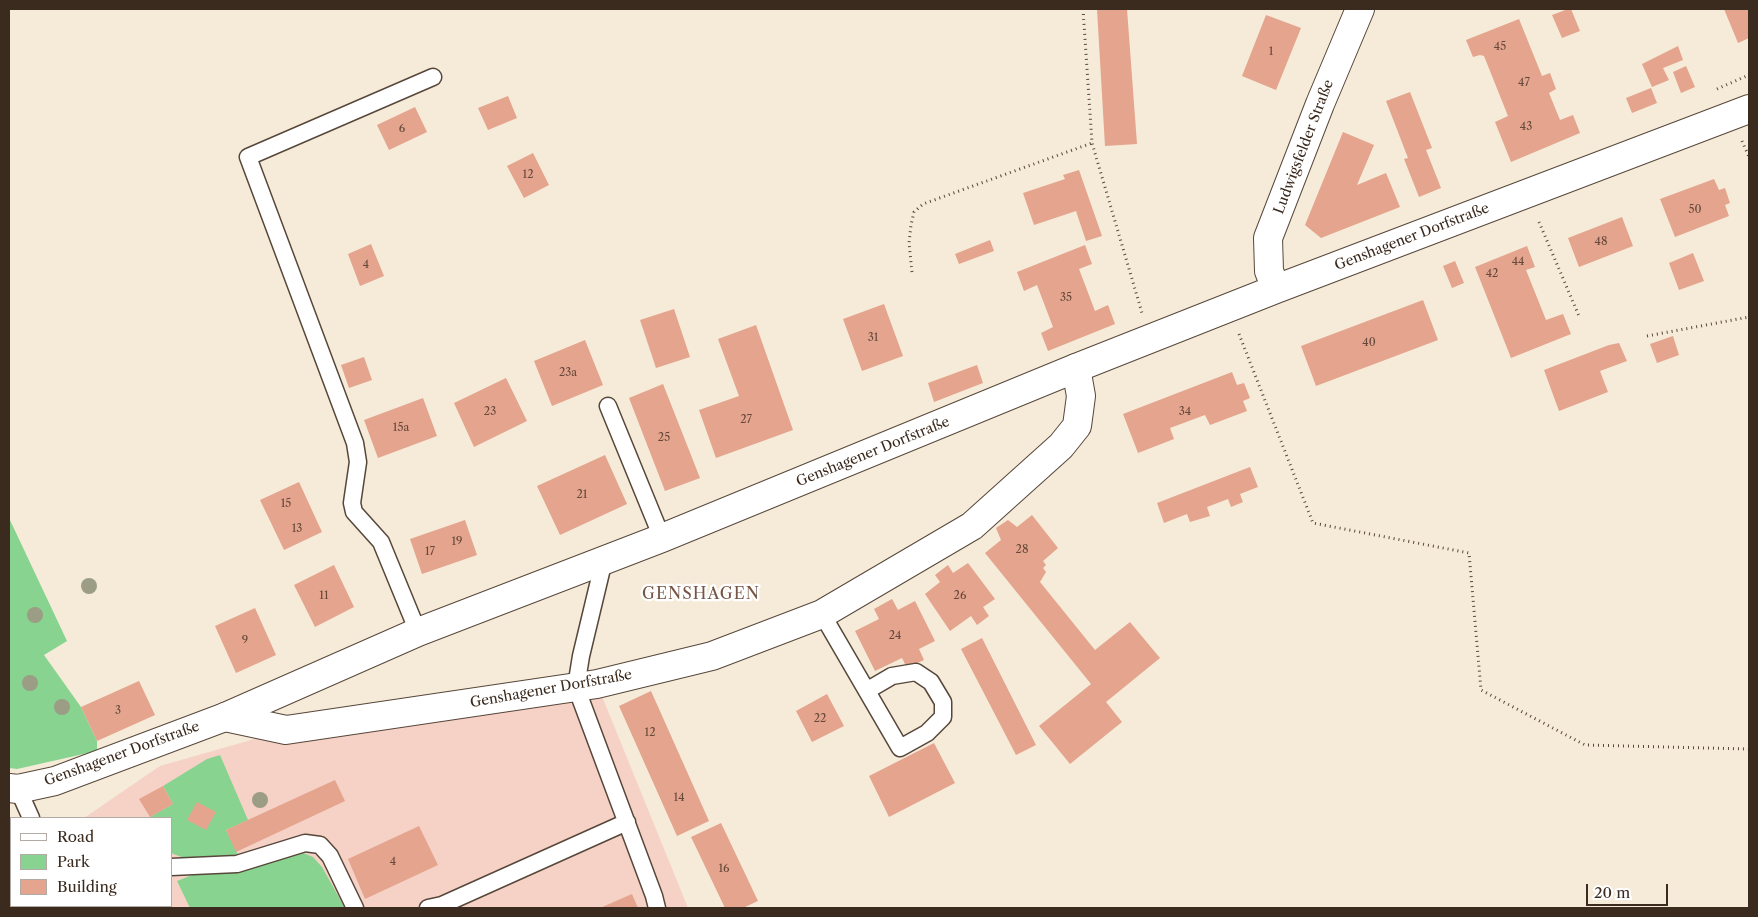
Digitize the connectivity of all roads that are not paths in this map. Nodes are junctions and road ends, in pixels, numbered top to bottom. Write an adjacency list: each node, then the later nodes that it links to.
1 (1360, 9): 4 (street, Ludwigsfelder Straße)
2 (433, 77): 10 (lane)
3 (1749, 109): 4 (street, Genshagener Dorfstraße)
4 (1276, 289): 5 (street, Genshagener Dorfstraße)
5 (1076, 368): 7 (street, Genshagener Dorfstraße); 9 (street, Genshagener Dorfstraße)
6 (608, 406): 7 (lane)
7 (662, 538): 8 (street, Genshagener Dorfstraße)
8 (604, 560): 10 (street, Genshagener Dorfstraße); 11 (lane)
9 (822, 614): 11 (street, Genshagener Dorfstraße); 12 (lane)
10 (418, 632): 13 (street, Genshagener Dorfstraße)
11 (576, 687): 13 (street, Genshagener Dorfstraße); 16 (lane)
12 (868, 690): 12 (lane)
13 (225, 717): 14 (street, Genshagener Dorfstraße)
14 (12, 791): 15 (lane)
15 (30, 817)
16 (627, 822): 19 (lane); 20 (lane)
17 (172, 867): 18 (lane)
18 (355, 908)
19 (428, 908)
20 (657, 908)

